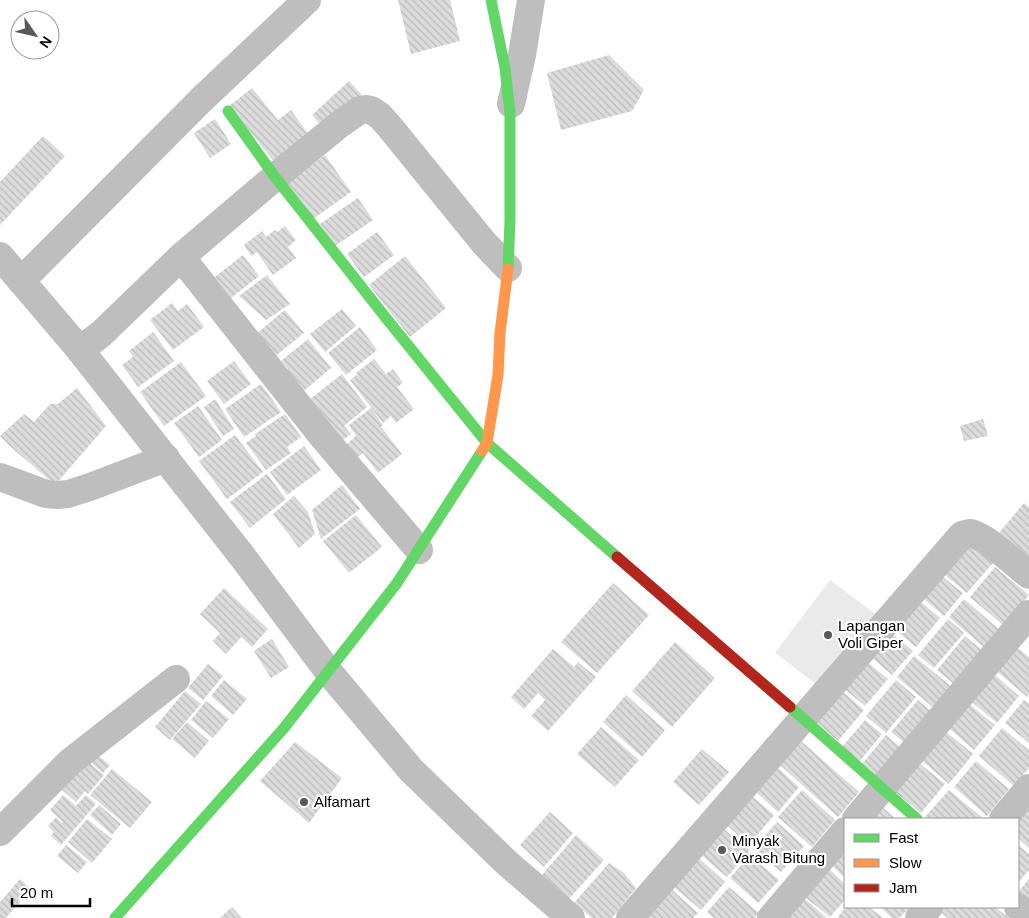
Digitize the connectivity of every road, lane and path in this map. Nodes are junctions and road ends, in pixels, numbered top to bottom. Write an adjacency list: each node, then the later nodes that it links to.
1 (307, 0): 10 (street)
2 (491, 0): 5 (street)
3 (531, 0): 5 (street)
4 (228, 112): 6 (street)
5 (510, 113): 9 (street)
6 (275, 177): 7 (street); 9 (street); 12 (street)
7 (181, 257): 11 (street); 15 (street)
8 (1, 260): 10 (street)
9 (508, 268): 12 (street)
10 (21, 281): 11 (street)
11 (80, 350): 13 (street)
12 (487, 443): 15 (street); 20 (street)
13 (166, 458): 14 (street); 18 (street)
14 (0, 477)
15 (419, 550): 18 (street)
16 (1029, 575): 20 (street)
17 (1029, 614): 21 (street)
18 (328, 671): 31 (street); 32 (street)
19 (176, 679): 26 (street)
20 (803, 719): 21 (street); 33 (street)
21 (882, 788): 23 (street); 24 (street)
22 (1029, 788): 25 (street)
23 (857, 818)
24 (916, 818)
25 (1004, 818)
26 (0, 832)
27 (844, 832): 34 (street)
28 (928, 908): 35 (street)
29 (1019, 908): 30 (street)
30 (1029, 916)
31 (115, 918)
32 (571, 918)
33 (630, 918)
34 (771, 918)
35 (919, 918)

